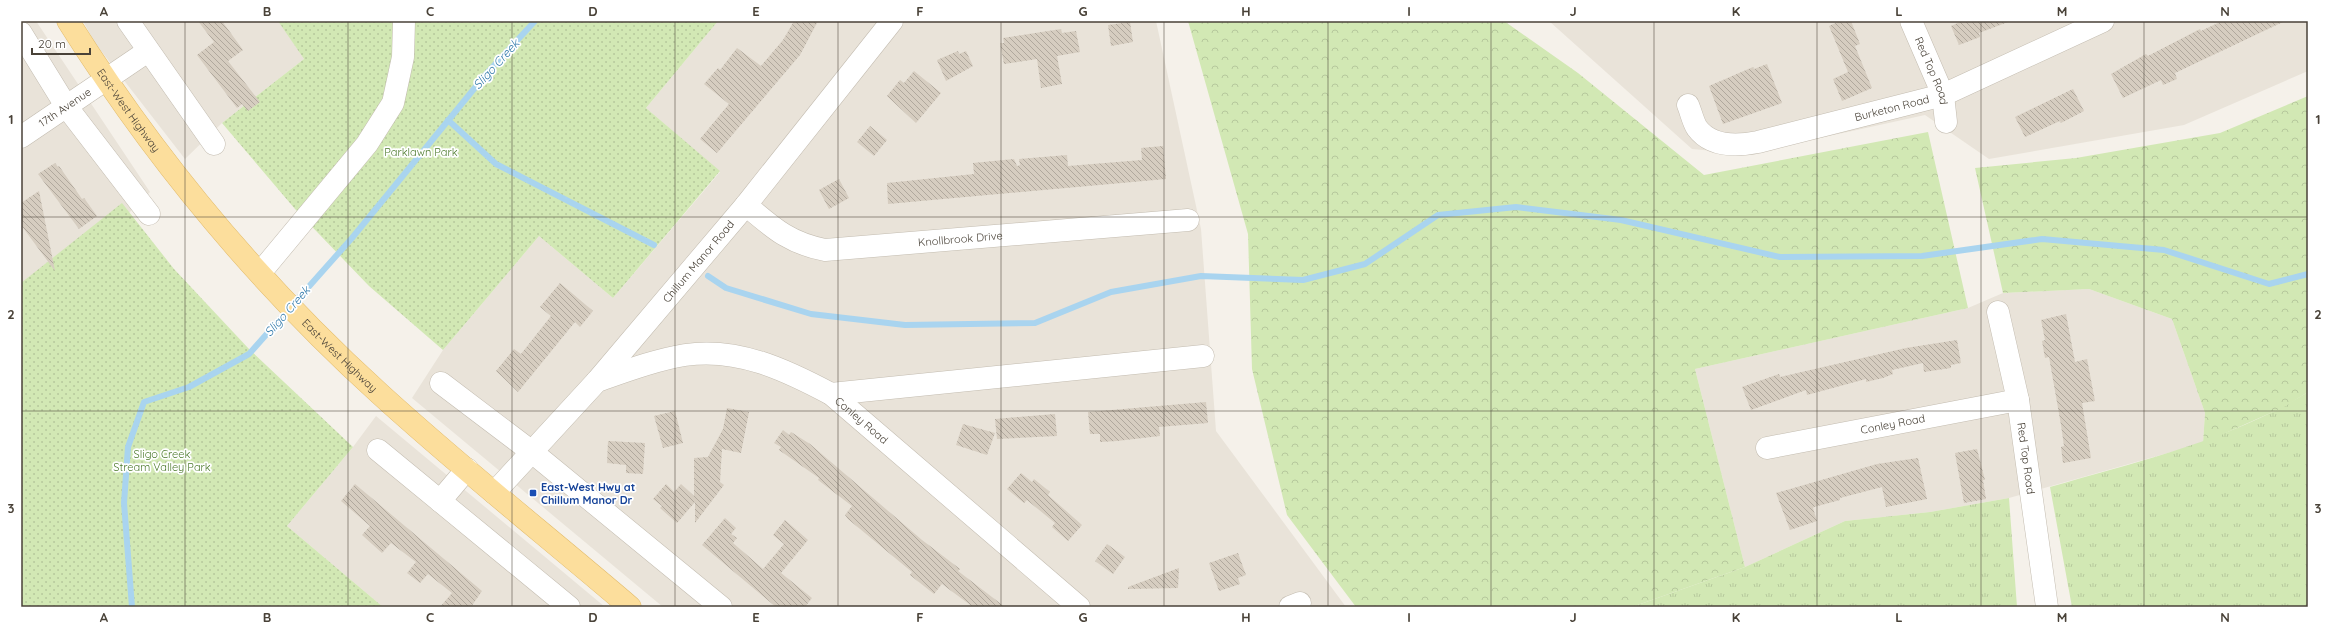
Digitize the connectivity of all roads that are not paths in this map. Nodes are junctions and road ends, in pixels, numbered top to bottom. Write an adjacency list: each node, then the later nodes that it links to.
1 (68, 21): 9 (main road, East-West Highway)
2 (128, 21): 8 (street)
3 (404, 21): 19 (street)
4 (892, 21): 16 (street, Chillum Manor Road)
5 (1911, 21): 10 (street, Red Top Road)
6 (2103, 21): 10 (street, Burketon Road)
7 (21, 33): 12 (street)
8 (148, 51): 9 (street, 17th Avenue); 15 (street)
9 (105, 80): 12 (street, 17th Avenue); 19 (main road, East-West Highway)
10 (1943, 95): 11 (street, Burketon Road); 13 (street, Red Top Road)
11 (1688, 105)
12 (66, 106): 14 (street, 17th Avenue); 17 (street)
13 (1946, 122)
14 (21, 137)
15 (214, 144)
16 (746, 205): 18 (street, Knollbrook Drive); 22 (street, Chillum Manor Road)
17 (149, 214)
18 (1188, 220)
19 (265, 277): 29 (main road, East-West Highway)
20 (1998, 312): 25 (street, Red Top Road)
21 (1203, 356): 24 (street)
22 (597, 381): 24 (street, Conley Road); 28 (street, Chillum Manor Road)
23 (442, 382): 28 (street)
24 (831, 394): 35 (street, Conley Road)
25 (2018, 400): 26 (street, Conley Road); 36 (street, Red Top Road)
26 (1767, 448)
27 (378, 450): 31 (street)
28 (532, 452): 30 (street, Chillum Manor Road); 34 (street)
29 (467, 469): 30 (main road, East-West Highway); 31 (street)
30 (494, 492): 33 (main road, East-West Highway)
31 (440, 501): 32 (street)
32 (569, 607)
33 (630, 607)
34 (721, 607)
35 (1079, 607)
36 (2047, 607)

